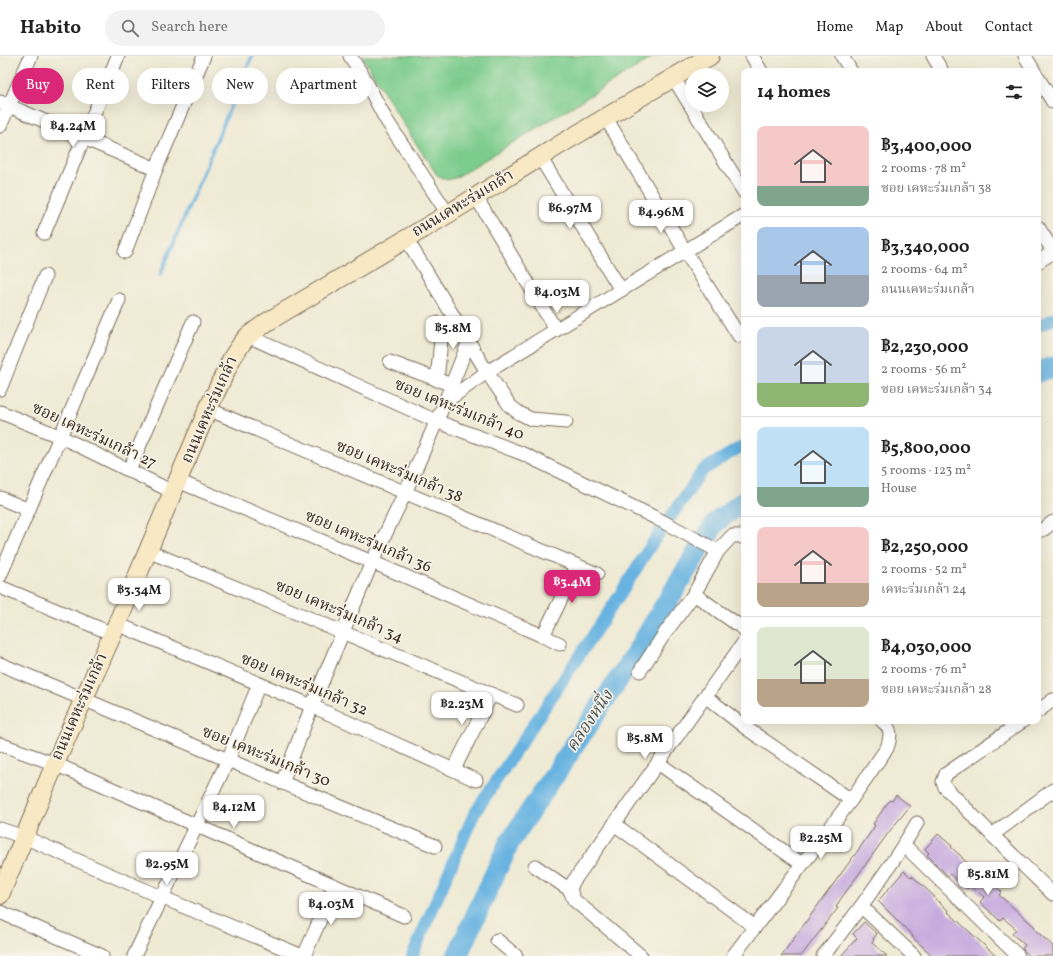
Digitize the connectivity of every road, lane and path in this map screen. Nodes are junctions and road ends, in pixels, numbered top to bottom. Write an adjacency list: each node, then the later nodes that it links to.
1 (31, 56): 17 (street)
2 (118, 56): 20 (street)
3 (204, 56): 22 (street)
4 (350, 56): 25 (street)
5 (710, 56): 14 (street, ถนนเคหะร่มเกล้า)
6 (752, 56): 10 (street)
7 (842, 56): 11 (street)
8 (933, 56): 12 (street)
9 (1025, 56): 13 (street)
10 (759, 68)
11 (849, 68)
12 (940, 68)
13 (1032, 68)
14 (673, 77): 18 (street, ถนนเคหะร่มเกล้า); 23 (street)
15 (1041, 84): 16 (street)
16 (1048, 98)
17 (4, 104): 19 (street); 20 (street)
18 (606, 118): 21 (street, ถนนเคหะร่มเกล้า); 30 (street)
19 (0, 126)
20 (83, 138): 22 (street); 28 (street)
21 (540, 157): 24 (street, ถนนเคหะร่มเกล้า); 35 (street)
22 (156, 169): 32 (street)
23 (741, 187)
24 (476, 197): 25 (street, ถนนเคหะร่มเกล้า); 39 (street)
25 (448, 214): 29 (street, ถนนเคหะร่มเกล้า)
26 (741, 216): 30 (street)
27 (1041, 232): 31 (street)
28 (44, 233)
29 (406, 238): 40 (street, ถนนเคหะร่มเกล้า); 42 (street)
30 (685, 251): 35 (street); 41 (street)
31 (1053, 251): 33 (street)
32 (125, 252)
33 (1041, 260)
34 (45, 276): 47 (street)
35 (621, 290): 39 (street)
36 (119, 300): 53 (street)
37 (193, 322): 54 (street)
38 (436, 323): 45 (street)
39 (556, 330): 44 (street)
40 (248, 336): 49 (street, ถนนเคหะร่มเกล้า); 51 (street, ซอย เคหะร่มเกล้า 40)
41 (739, 336)
42 (470, 341): 44 (street); 46 (street)
43 (390, 362): 45 (street)
44 (484, 367): 48 (street); 52 (street)
45 (437, 380): 46 (street)
46 (452, 385): 48 (street)
47 (0, 389)
48 (445, 402): 51 (street)
49 (208, 409): 55 (street, ถนนเคหะร่มเกล้า); 56 (street, ซอย เคหะร่มเกล้า 38)
50 (0, 412): 53 (street, ซอย เคหะร่มเกล้า 27)
51 (436, 420): 56 (street); 63 (street, ซอย เคหะร่มเกล้า 40)
52 (566, 422)
53 (61, 437): 54 (street, ซอย เคหะร่มเกล้า 27); 58 (street)
54 (129, 470): 55 (street, ซอย เคหะร่มเกล้า 27)
55 (176, 486): 62 (street, ถนนเคหะร่มเกล้า); 64 (street, ซอย เคหะร่มเกล้า 36)
56 (405, 493): 64 (street); 65 (street, ซอย เคหะร่มเกล้า 38)
57 (0, 498): 58 (street)
58 (29, 510): 67 (street)
59 (1053, 522): 60 (street)
60 (1041, 530)
61 (741, 536): 63 (street)
62 (148, 551): 71 (street, ถนนเคหะร่มเกล้า); 72 (street, ซอย เคหะร่มเกล้า 34)
63 (717, 551): 69 (street)
64 (372, 562): 72 (street); 73 (street, ซอย เคหะร่มเกล้า 36)
65 (577, 566): 66 (street, ซอย เคหะร่มเกล้า 38); 73 (street)
66 (597, 574)
67 (0, 576)
68 (0, 586): 71 (street, ซอย เคหะร่มเกล้า 32)
69 (694, 594): 70 (street); 77 (street)
70 (741, 627)
71 (115, 629): 78 (street, ซอย เคหะร่มเกล้า 32); 81 (street, ถนนเคหะร่มเกล้า)
72 (343, 632): 79 (street, ซอย เคหะร่มเกล้า 34); 84 (street)
73 (543, 636): 74 (street, ซอย เคหะร่มเกล้า 36)
74 (560, 644)
75 (741, 646): 80 (street)
76 (0, 664): 81 (street, ซอย เคหะร่มเกล้า 30)
77 (640, 671)
78 (259, 684): 84 (street, ซอย เคหะร่มเกล้า 32); 89 (street)
79 (491, 695): 83 (street, ซอย เคหะร่มเกล้า 34); 92 (street)
80 (705, 696): 90 (street); 96 (street)
81 (84, 700): 89 (street, ซอย เคหะร่มเกล้า 30); 91 (street, ถนนเคหะร่มเกล้า)
82 (1053, 700): 85 (street)
83 (516, 705)
84 (312, 706): 92 (street, ซอย เคหะร่มเกล้า 32); 94 (street)
85 (1041, 709)
86 (885, 724): 96 (street)
87 (1019, 724): 101 (street)
88 (0, 744): 91 (street)
89 (228, 760): 94 (street, ซอย เคหะร่มเกล้า 30); 99 (street)
90 (658, 763): 98 (street); 105 (street)
91 (55, 764): 99 (street); 102 (street, ถนนเคหะร่มเกล้า)
92 (454, 769): 93 (street, ซอย เคหะร่มเกล้า 32)
93 (476, 780)
94 (282, 783): 104 (street, ซอย เคหะร่มเกล้า 30)
95 (1053, 790): 101 (street)
96 (851, 800): 105 (street)
97 (917, 823): 103 (street)
98 (614, 824): 109 (street); 115 (street)
99 (196, 827): 107 (street); 111 (street)
100 (0, 829): 102 (street)
101 (992, 835): 108 (street)
102 (24, 838): 110 (street, ถนนเคหะร่มเกล้า); 111 (street)
103 (904, 845): 112 (street); 125 (street)
104 (435, 846)
105 (802, 864): 115 (street)
106 (535, 866): 109 (street)
107 (335, 886): 114 (street); 119 (street)
108 (1050, 886)
109 (570, 890): 121 (street)
110 (0, 895)
111 (161, 897): 118 (street); 119 (street)
112 (862, 907): 123 (street); 124 (street)
113 (0, 912): 117 (street)
114 (404, 916)
115 (755, 927): 122 (street)
116 (497, 940): 120 (street)
117 (102, 956)
118 (134, 956)
119 (303, 956)
120 (516, 956)
121 (640, 956)
122 (733, 956)
123 (824, 956)
124 (914, 956)
125 (1018, 956)

